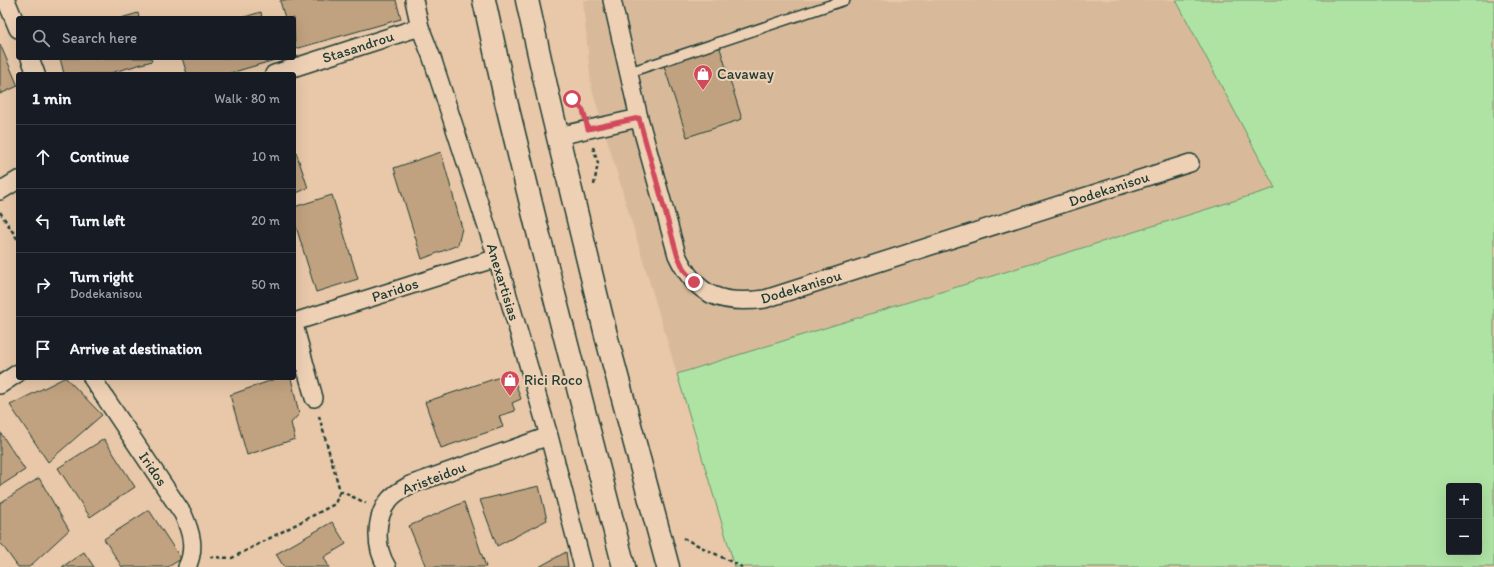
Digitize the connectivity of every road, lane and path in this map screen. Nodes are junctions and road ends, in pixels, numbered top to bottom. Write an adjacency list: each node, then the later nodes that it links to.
1 (6, 0): 7 (street)
2 (414, 0): 8 (street, Anexartisias)
3 (484, 0): 40 (main road)
4 (527, 0): 16 (main road)
5 (612, 0): 12 (street, Dodekanisou)
6 (845, 0): 12 (lane)
7 (16, 24)
8 (420, 27): 11 (street, Stasandrou); 23 (street, Anexartisias)
9 (31, 60): 10 (street)
10 (35, 72)
11 (280, 72)
12 (630, 72): 14 (street, Dodekanisou)
13 (572, 99): 15 (path)
14 (639, 118): 15 (street); 17 (street, Dodekanisou)
15 (588, 129): 16 (street); 20 (path)
16 (558, 136): 33 (main road)
17 (1190, 163)
18 (16, 181): 19 (street)
19 (0, 191)
20 (595, 191)
21 (0, 212): 22 (path)
22 (16, 237)
23 (497, 258): 24 (street, Paridos); 30 (street, Anexartisias)
24 (296, 321)
25 (296, 332): 29 (street)
26 (16, 374): 28 (street)
27 (93, 380): 37 (street, Iridos)
28 (0, 385)
29 (314, 398): 31 (path)
30 (549, 436): 32 (street, Aristeidou); 39 (street, Anexartisias)
31 (340, 491): 32 (path); 37 (path)
32 (383, 511): 38 (street, Aristeidou)
33 (658, 526): 35 (path); 41 (main road)
34 (682, 531): 35 (path)
35 (684, 539): 36 (path); 42 (path)
36 (686, 546)
37 (189, 561)
38 (388, 567)
39 (583, 567)
40 (624, 567)
41 (668, 567)
42 (742, 567)

